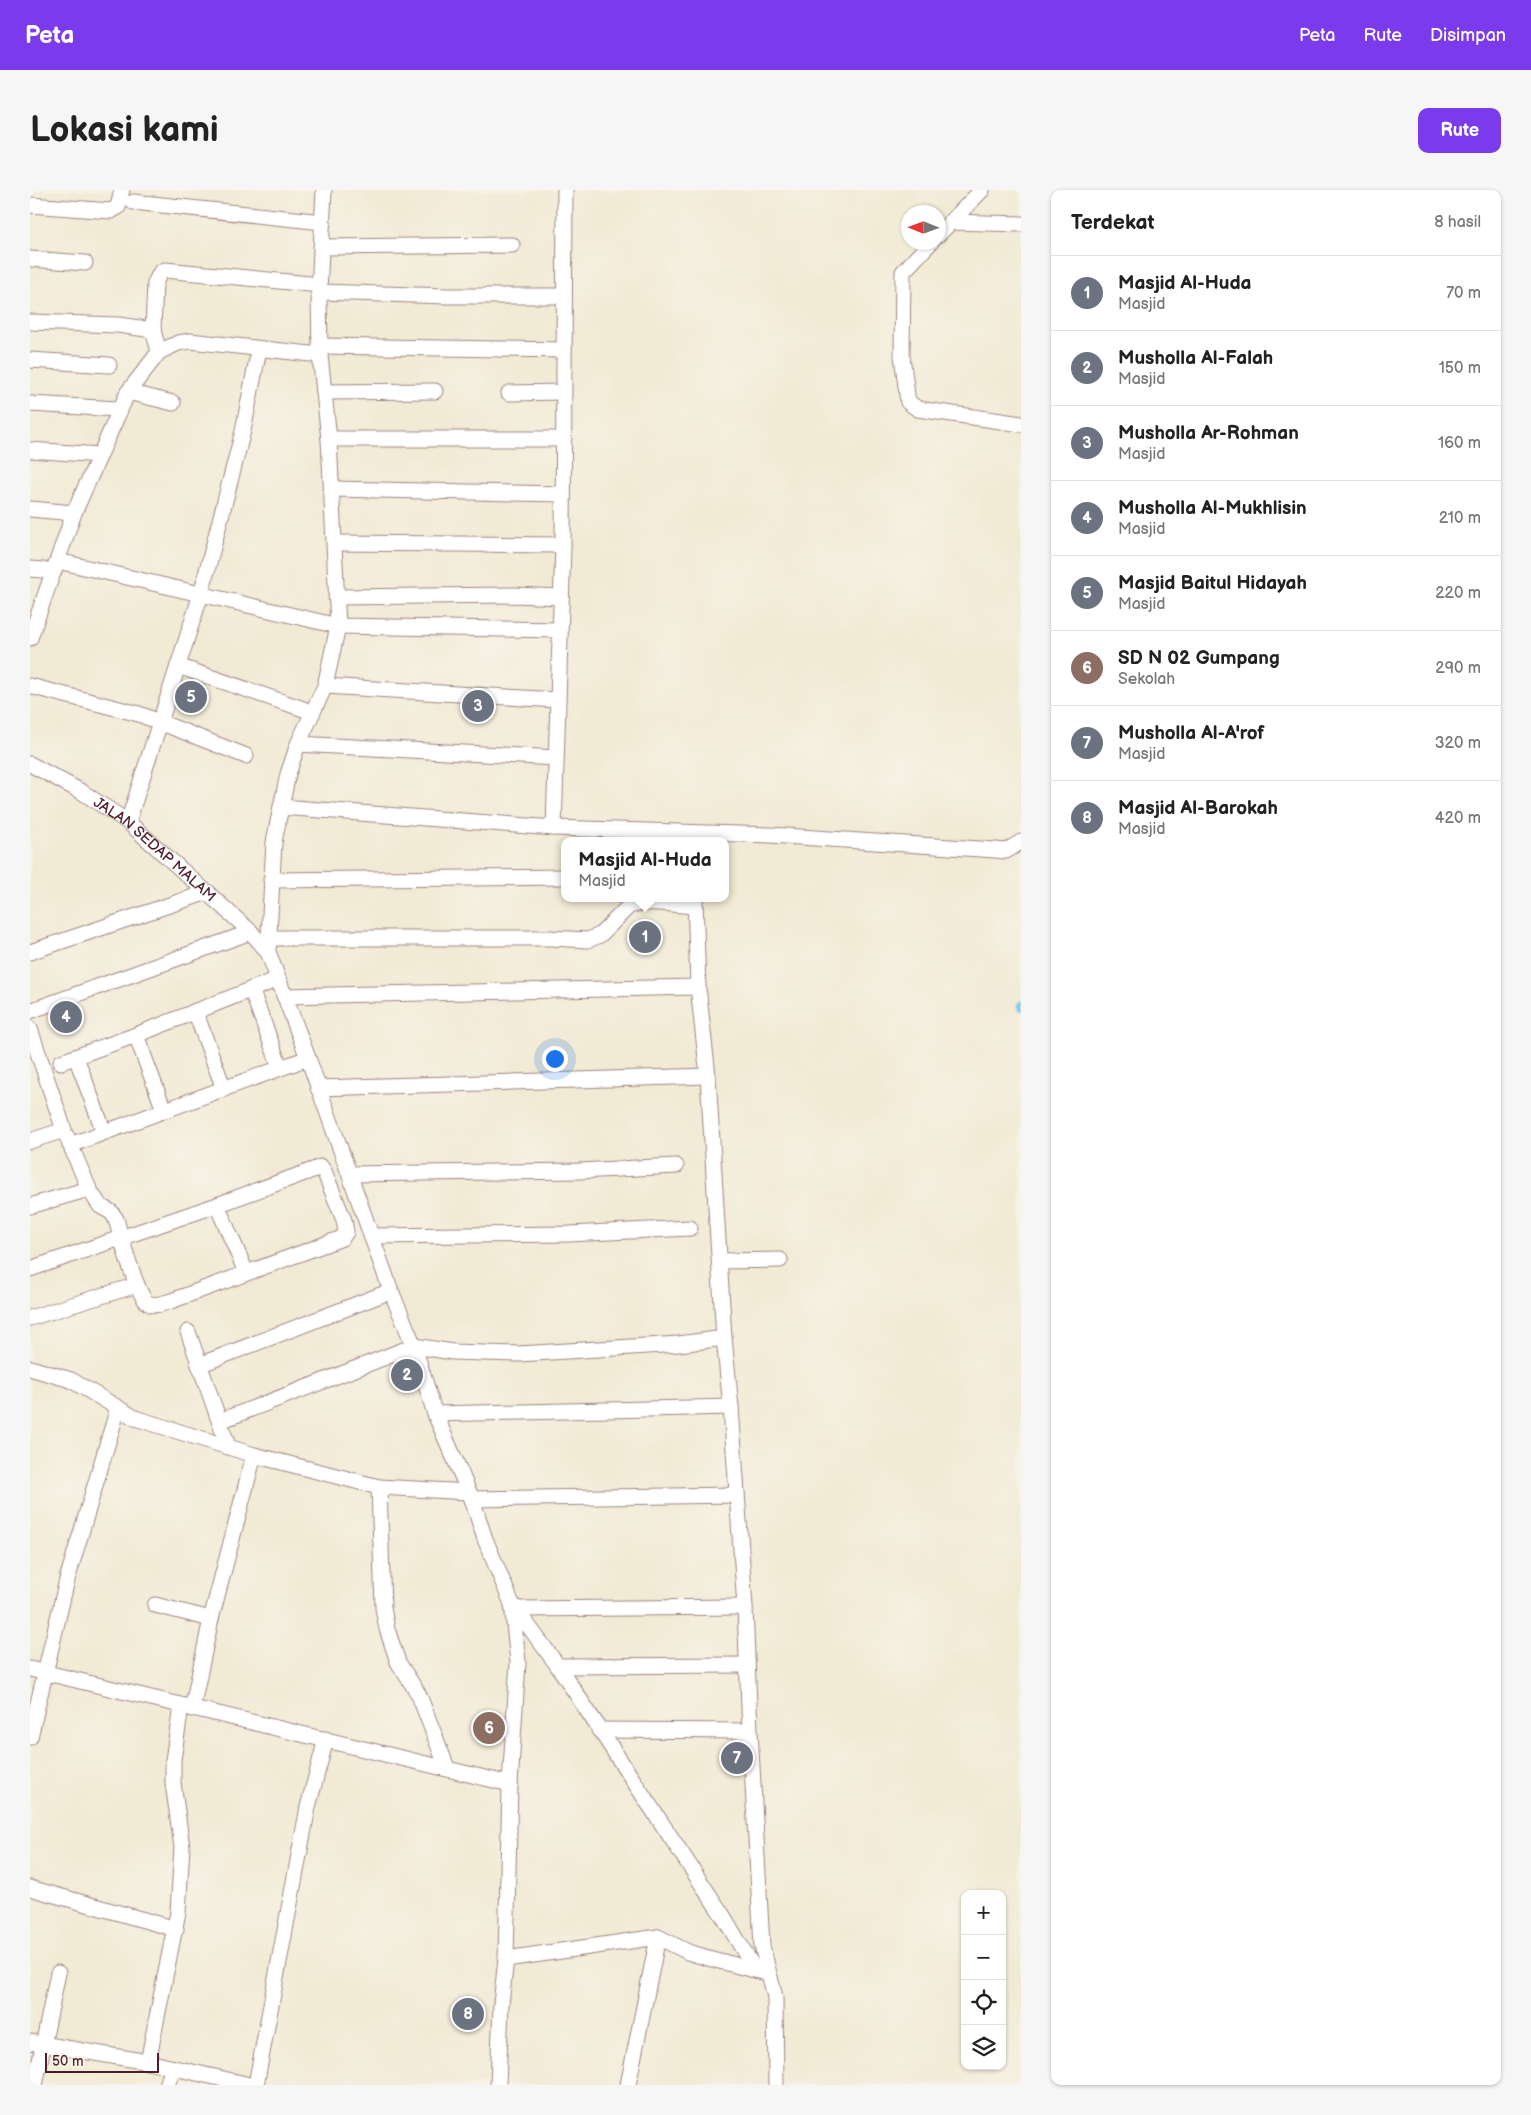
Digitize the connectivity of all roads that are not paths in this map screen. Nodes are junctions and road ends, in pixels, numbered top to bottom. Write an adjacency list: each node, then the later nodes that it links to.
1 (122, 190): 6 (street)
2 (324, 190): 7 (street)
3 (565, 190): 17 (street)
4 (982, 190): 8 (street)
5 (134, 202): 7 (street)
6 (30, 205)
7 (323, 222): 12 (street)
8 (950, 222): 9 (street); 10 (street)
9 (1021, 224)
10 (946, 226)
11 (512, 245): 12 (street)
12 (322, 247): 16 (street)
13 (924, 250): 34 (street)
14 (30, 259): 15 (street)
15 (85, 263)
16 (320, 288): 17 (street); 19 (street); 22 (street)
17 (564, 296): 21 (street)
18 (30, 322): 19 (street)
19 (154, 330): 23 (street)
20 (260, 349): 22 (street); 23 (street); 47 (street)
21 (564, 350): 22 (street); 29 (street)
22 (320, 351): 28 (street)
23 (159, 352): 27 (street)
24 (30, 360): 25 (street)
25 (109, 365)
26 (435, 390): 28 (street)
27 (128, 392): 31 (street); 33 (street)
28 (324, 392): 35 (street)
29 (564, 392): 30 (street); 36 (street)
30 (509, 393)
31 (173, 403)
32 (30, 404): 33 (street)
33 (118, 409): 38 (street)
34 (1021, 424)
35 (329, 439): 36 (street); 39 (street)
36 (564, 439): 40 (street)
37 (30, 450): 38 (street)
38 (100, 455): 42 (street)
39 (332, 489): 40 (street); 43 (street)
40 (563, 494): 44 (street)
41 (30, 509): 42 (street)
42 (74, 513): 45 (street)
43 (335, 543): 44 (street); 48 (street)
44 (563, 545): 49 (street)
45 (56, 566): 46 (street); 47 (street); 50 (street)
46 (30, 569)
47 (201, 594): 51 (street); 54 (street)
48 (336, 597): 49 (street); 51 (street)
49 (561, 597): 52 (street)
50 (33, 622): 53 (street)
51 (338, 626): 52 (street); 56 (street)
52 (560, 630): 57 (street)
53 (30, 638)
54 (178, 666): 58 (street); 59 (street)
55 (30, 686): 59 (street)
56 (325, 686): 57 (street); 58 (street)
57 (557, 700): 62 (street)
58 (312, 712): 60 (street)
59 (160, 722): 61 (street); 65 (street)
60 (298, 744): 62 (street); 64 (street)
61 (246, 756)
62 (556, 758): 66 (street)
63 (30, 764): 65 (street, JALAN SEDAP MALAM)
64 (281, 807): 66 (street); 70 (street)
65 (128, 822): 71 (street, JALAN SEDAP MALAM)
66 (554, 828): 67 (street)
67 (690, 837): 68 (street)
68 (1021, 842)
69 (561, 877): 70 (street)
70 (271, 880): 74 (street)
71 (208, 892): 73 (street, JALAN SEDAP MALAM); 75 (street)
72 (695, 902): 74 (street); 77 (street)
73 (251, 932): 74 (street, JALAN SEDAP MALAM); 80 (street)
74 (269, 945): 76 (street)
75 (30, 952)
76 (278, 979): 78 (street); 79 (street)
77 (698, 987): 79 (street); 88 (street)
78 (251, 989): 81 (street); 87 (street)
79 (284, 996): 85 (street)
80 (30, 1011)
81 (195, 1011): 83 (street); 90 (street)
82 (30, 1029): 92 (street)
83 (136, 1035): 84 (street); 91 (street)
84 (76, 1057): 86 (street); 93 (street)
85 (308, 1058): 87 (street); 89 (street)
86 (61, 1062)
87 (280, 1067): 90 (street)
88 (708, 1076): 89 (street); 107 (street)
89 (318, 1088): 97 (street)
90 (224, 1089): 91 (street)
91 (164, 1110): 93 (street)
92 (64, 1130): 94 (street); 95 (street)
93 (104, 1132): 95 (street)
94 (30, 1140)
95 (70, 1145): 98 (street)
96 (676, 1166): 97 (street)
97 (350, 1174): 99 (street)
98 (89, 1189): 102 (street); 105 (street)
99 (354, 1189): 100 (street); 104 (street)
100 (334, 1197): 101 (street); 109 (street)
101 (217, 1205): 105 (street); 109 (street)
102 (30, 1206)
103 (690, 1228): 104 (street)
104 (371, 1236): 111 (street)
105 (121, 1239): 108 (street); 110 (street)
106 (780, 1260): 107 (street)
107 (720, 1261): 114 (street)
108 (30, 1269)
109 (246, 1272): 110 (street)
110 (137, 1285): 112 (street)
111 (391, 1291): 115 (street); 116 (street)
112 (30, 1318)
113 (188, 1332): 116 (street)
114 (724, 1338): 115 (street); 118 (street)
115 (414, 1346): 120 (street); 121 (street)
116 (199, 1365): 121 (street)
117 (30, 1368): 119 (street)
118 (731, 1407): 120 (street); 125 (street)
119 (118, 1408): 122 (street); 134 (street)
120 (435, 1414): 126 (street)
121 (220, 1422): 122 (street)
122 (228, 1446): 123 (street)
123 (254, 1455): 124 (street); 130 (street)
124 (379, 1487): 126 (street); 140 (street)
125 (737, 1495): 126 (street); 129 (street)
126 (471, 1496): 128 (street)
127 (155, 1605): 130 (street)
128 (515, 1607): 129 (street); 132 (street); 141 (street)
129 (745, 1607): 131 (street)
130 (211, 1619): 135 (street)
131 (746, 1665): 132 (street); 137 (street)
132 (558, 1666): 136 (street)
133 (30, 1669): 134 (street)
134 (45, 1673): 135 (street); 138 (street)
135 (186, 1708): 139 (street); 143 (street)
136 (599, 1730): 137 (street); 146 (street)
137 (750, 1731): 146 (street)
138 (30, 1737)
139 (326, 1739): 140 (street); 154 (street)
140 (447, 1768): 141 (street)
141 (510, 1784): 145 (street)
142 (30, 1888): 143 (street)
143 (176, 1929): 149 (street)
144 (658, 1937): 145 (street); 146 (street); 156 (street)
145 (506, 1959): 155 (street)
146 (763, 1972): 157 (street)
147 (58, 1974): 148 (street)
148 (37, 2043): 149 (street); 151 (street)
149 (148, 2062): 150 (street)
150 (173, 2068): 152 (street); 153 (street)
151 (35, 2085)
152 (167, 2085)
153 (250, 2085)
154 (256, 2085)
155 (498, 2085)
156 (628, 2085)
157 (776, 2085)

